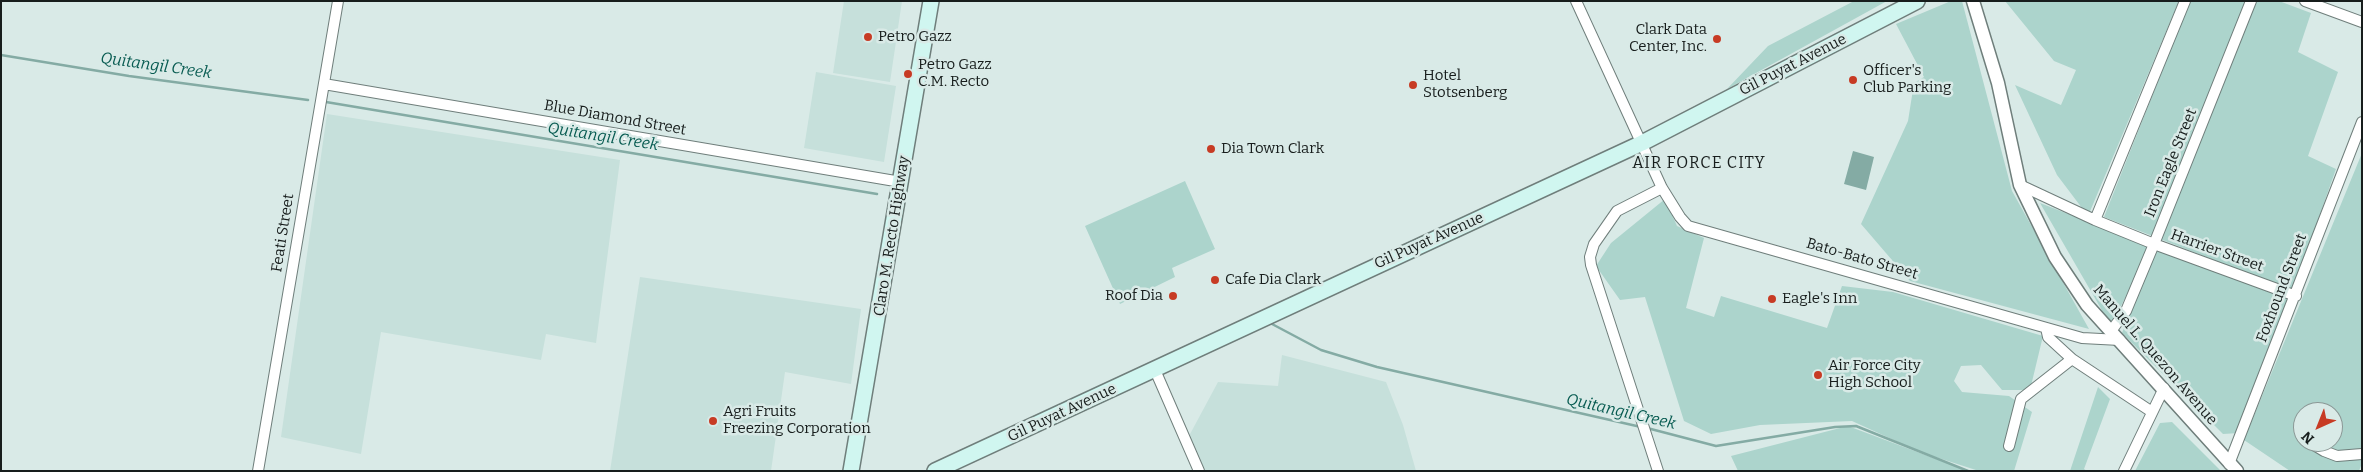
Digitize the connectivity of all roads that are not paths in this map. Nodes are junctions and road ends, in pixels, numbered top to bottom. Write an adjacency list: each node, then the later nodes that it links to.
1 (338, 1): 10 (street, Feati Street)
2 (931, 1): 13 (main road, Claro M. Recto Highway)
3 (1576, 1): 12 (street, Bato-Bato Street)
4 (1917, 1): 12 (main road, Gil Puyat Avenue)
5 (1973, 1): 14 (street, Manuel L. Quezon Avenue)
6 (2185, 1): 16 (street)
7 (2251, 1): 17 (street, Iron Eagle Street)
8 (2306, 1): 9 (street)
9 (2362, 22)
10 (324, 84): 13 (street, Blue Diamond Street); 29 (street, Feati Street)
11 (2362, 122): 18 (street, Foxhound Street)
12 (1642, 143): 15 (street, Bato-Bato Street); 22 (main road, Gil Puyat Avenue)
13 (901, 182): 30 (main road, Claro M. Recto Highway)
14 (2020, 185): 16 (street, Harrier Street); 20 (street, Manuel L. Quezon Avenue)
15 (1662, 188): 19 (street, Bato-Bato Street); 33 (street)
16 (2095, 220): 17 (street, Harrier Street)
17 (2154, 244): 18 (street, Harrier Street); 20 (street, Iron Eagle Street)
18 (2296, 296): 28 (street, Foxhound Street)
19 (2046, 328): 20 (street, Bato-Bato Street); 21 (street)
20 (2116, 336): 23 (street, Manuel L. Quezon Avenue)
21 (2072, 359): 24 (street); 25 (street)
22 (1155, 370): 31 (main road, Gil Puyat Avenue); 32 (street)
23 (2164, 388): 24 (street); 28 (street, Manuel L. Quezon Avenue)
24 (2152, 412): 34 (street)
25 (2009, 446)
26 (2327, 452): 27 (street)
27 (2362, 454)
28 (2233, 467)
29 (258, 471)
30 (851, 471)
31 (935, 471)
32 (1199, 471)
33 (1658, 471)
34 (2124, 471)

